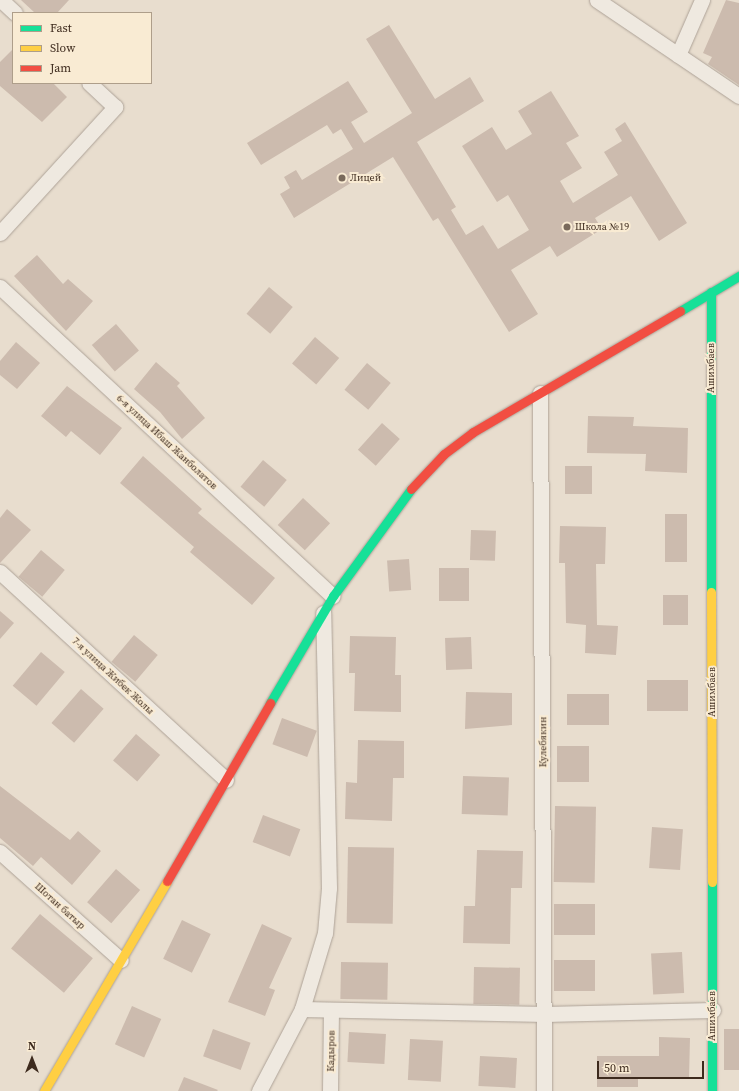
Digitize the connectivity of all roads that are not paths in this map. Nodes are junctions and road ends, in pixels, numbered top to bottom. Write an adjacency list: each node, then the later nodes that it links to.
1 (1, 0): 4 (street)
2 (597, 0): 5 (street)
3 (702, 0): 5 (street)
4 (14, 12)
5 (678, 55): 7 (street)
6 (90, 84): 8 (street)
7 (739, 96)
8 (0, 233)
9 (739, 276): 11 (street)
10 (0, 287): 14 (street, 6-я улица Ибаш Жанболатов)
11 (711, 292): 12 (street); 20 (street, Ашимбаев)
12 (540, 393): 14 (street); 22 (street, Кулебякин)
13 (0, 572): 16 (street, 7-я улица Жибек Жолы)
14 (333, 596): 15 (street)
15 (323, 613): 16 (street); 19 (street)
16 (226, 780): 18 (street)
17 (0, 852): 18 (street, Шотан батыр)
18 (121, 960): 23 (street)
19 (302, 1009): 21 (street); 24 (street)
20 (713, 1010): 22 (street); 27 (street, Ашимбаев)
21 (331, 1011): 22 (street); 25 (street, Кадыров)
22 (545, 1014): 26 (street, Кулебякин)
23 (44, 1091)
24 (259, 1091)
25 (330, 1091)
26 (544, 1091)
27 (712, 1091)

